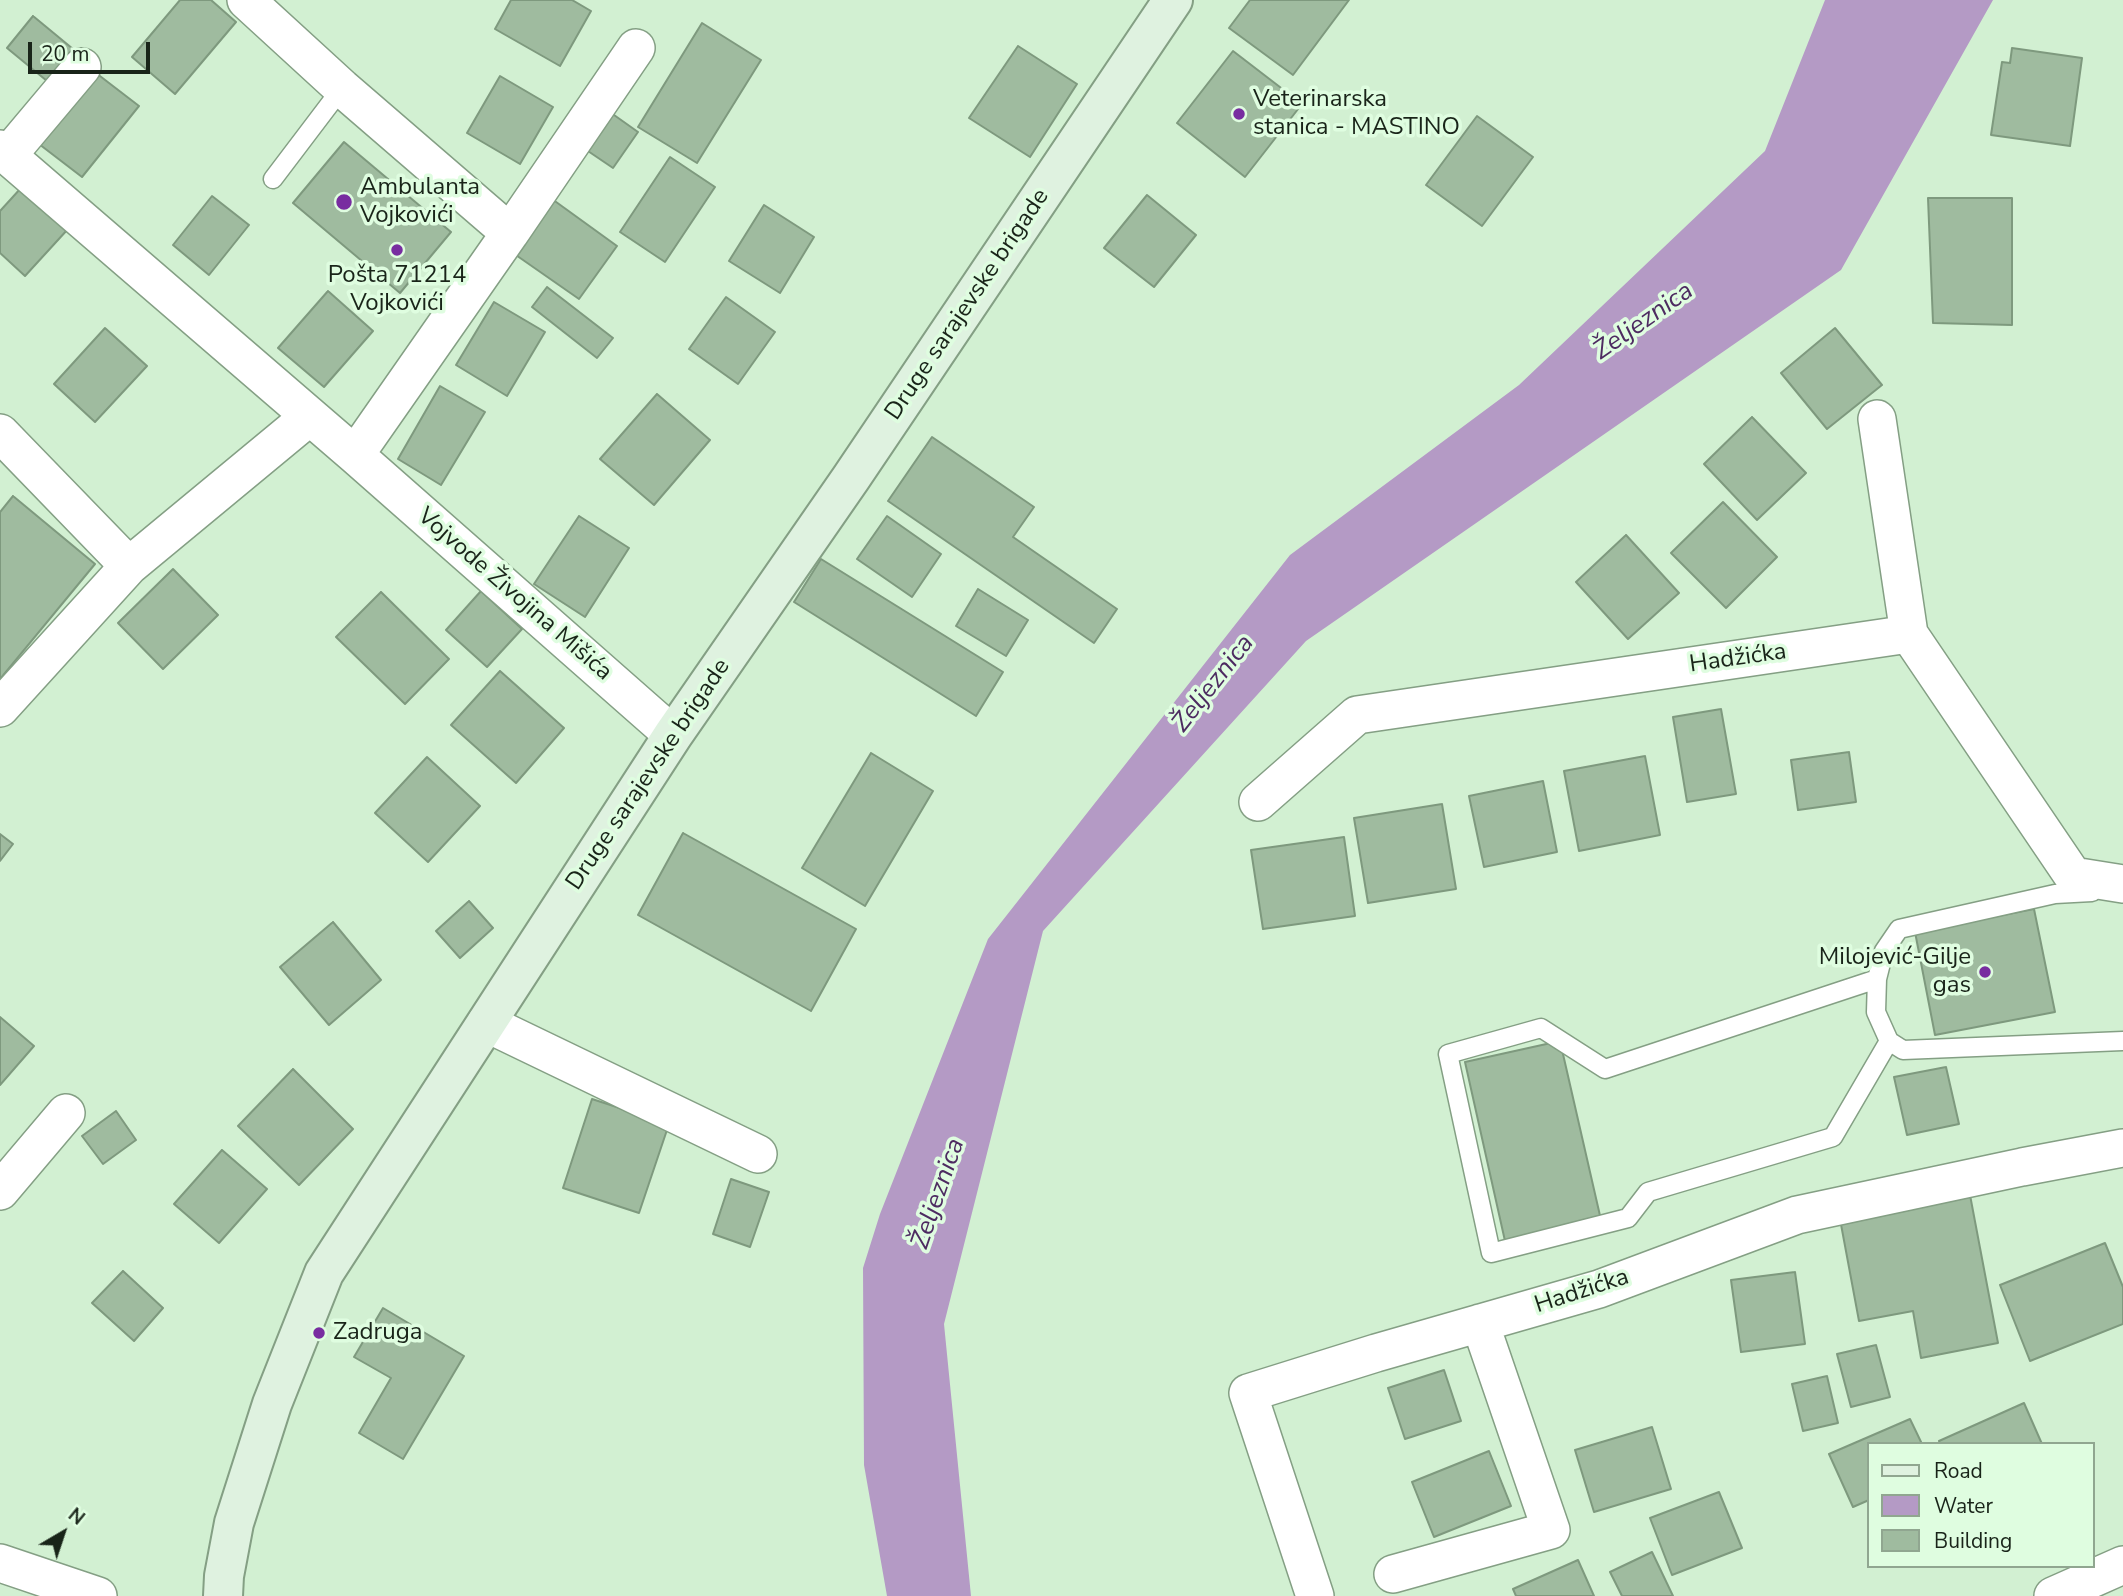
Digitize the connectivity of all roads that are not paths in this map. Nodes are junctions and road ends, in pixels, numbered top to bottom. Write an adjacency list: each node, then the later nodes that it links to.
1 (246, 0): 5 (street)
2 (1173, 0): 16 (main road, Druge sarajevske brigade)
3 (636, 48): 8 (street)
4 (82, 67): 6 (street)
5 (342, 88): 7 (lane); 8 (street)
6 (4, 152): 9 (street, Vojvode Živojina Mišića)
7 (273, 179)
8 (510, 233): 12 (street)
9 (309, 417): 12 (street, Vojvode Živojina Mišića); 13 (street)
10 (1877, 419): 14 (street)
11 (0, 433): 13 (street)
12 (355, 455): 16 (street, Vojvode Živojina Mišića)
13 (129, 566): 15 (street)
14 (1909, 634): 17 (street, Hadžićka); 18 (street)
15 (0, 708)
16 (673, 735): 21 (main road, Druge sarajevske brigade)
17 (1258, 802)
18 (2123, 884)
19 (2123, 890): 20 (lane)
20 (1877, 979): 22 (lane); 22 (lane)
21 (486, 1023): 26 (street); 33 (main road, Druge sarajevske brigade)
22 (1889, 1041): 23 (lane)
23 (2123, 1041)
24 (66, 1113): 27 (street)
25 (2123, 1148): 28 (street, Hadžićka)
26 (758, 1154)
27 (0, 1191)
28 (1480, 1323): 31 (street); 34 (street, Hadžićka)
29 (0, 1563): 32 (street)
30 (2123, 1565): 35 (street)
31 (1393, 1574)
32 (98, 1596)
33 (223, 1596)
34 (1314, 1596)
35 (2053, 1596)

